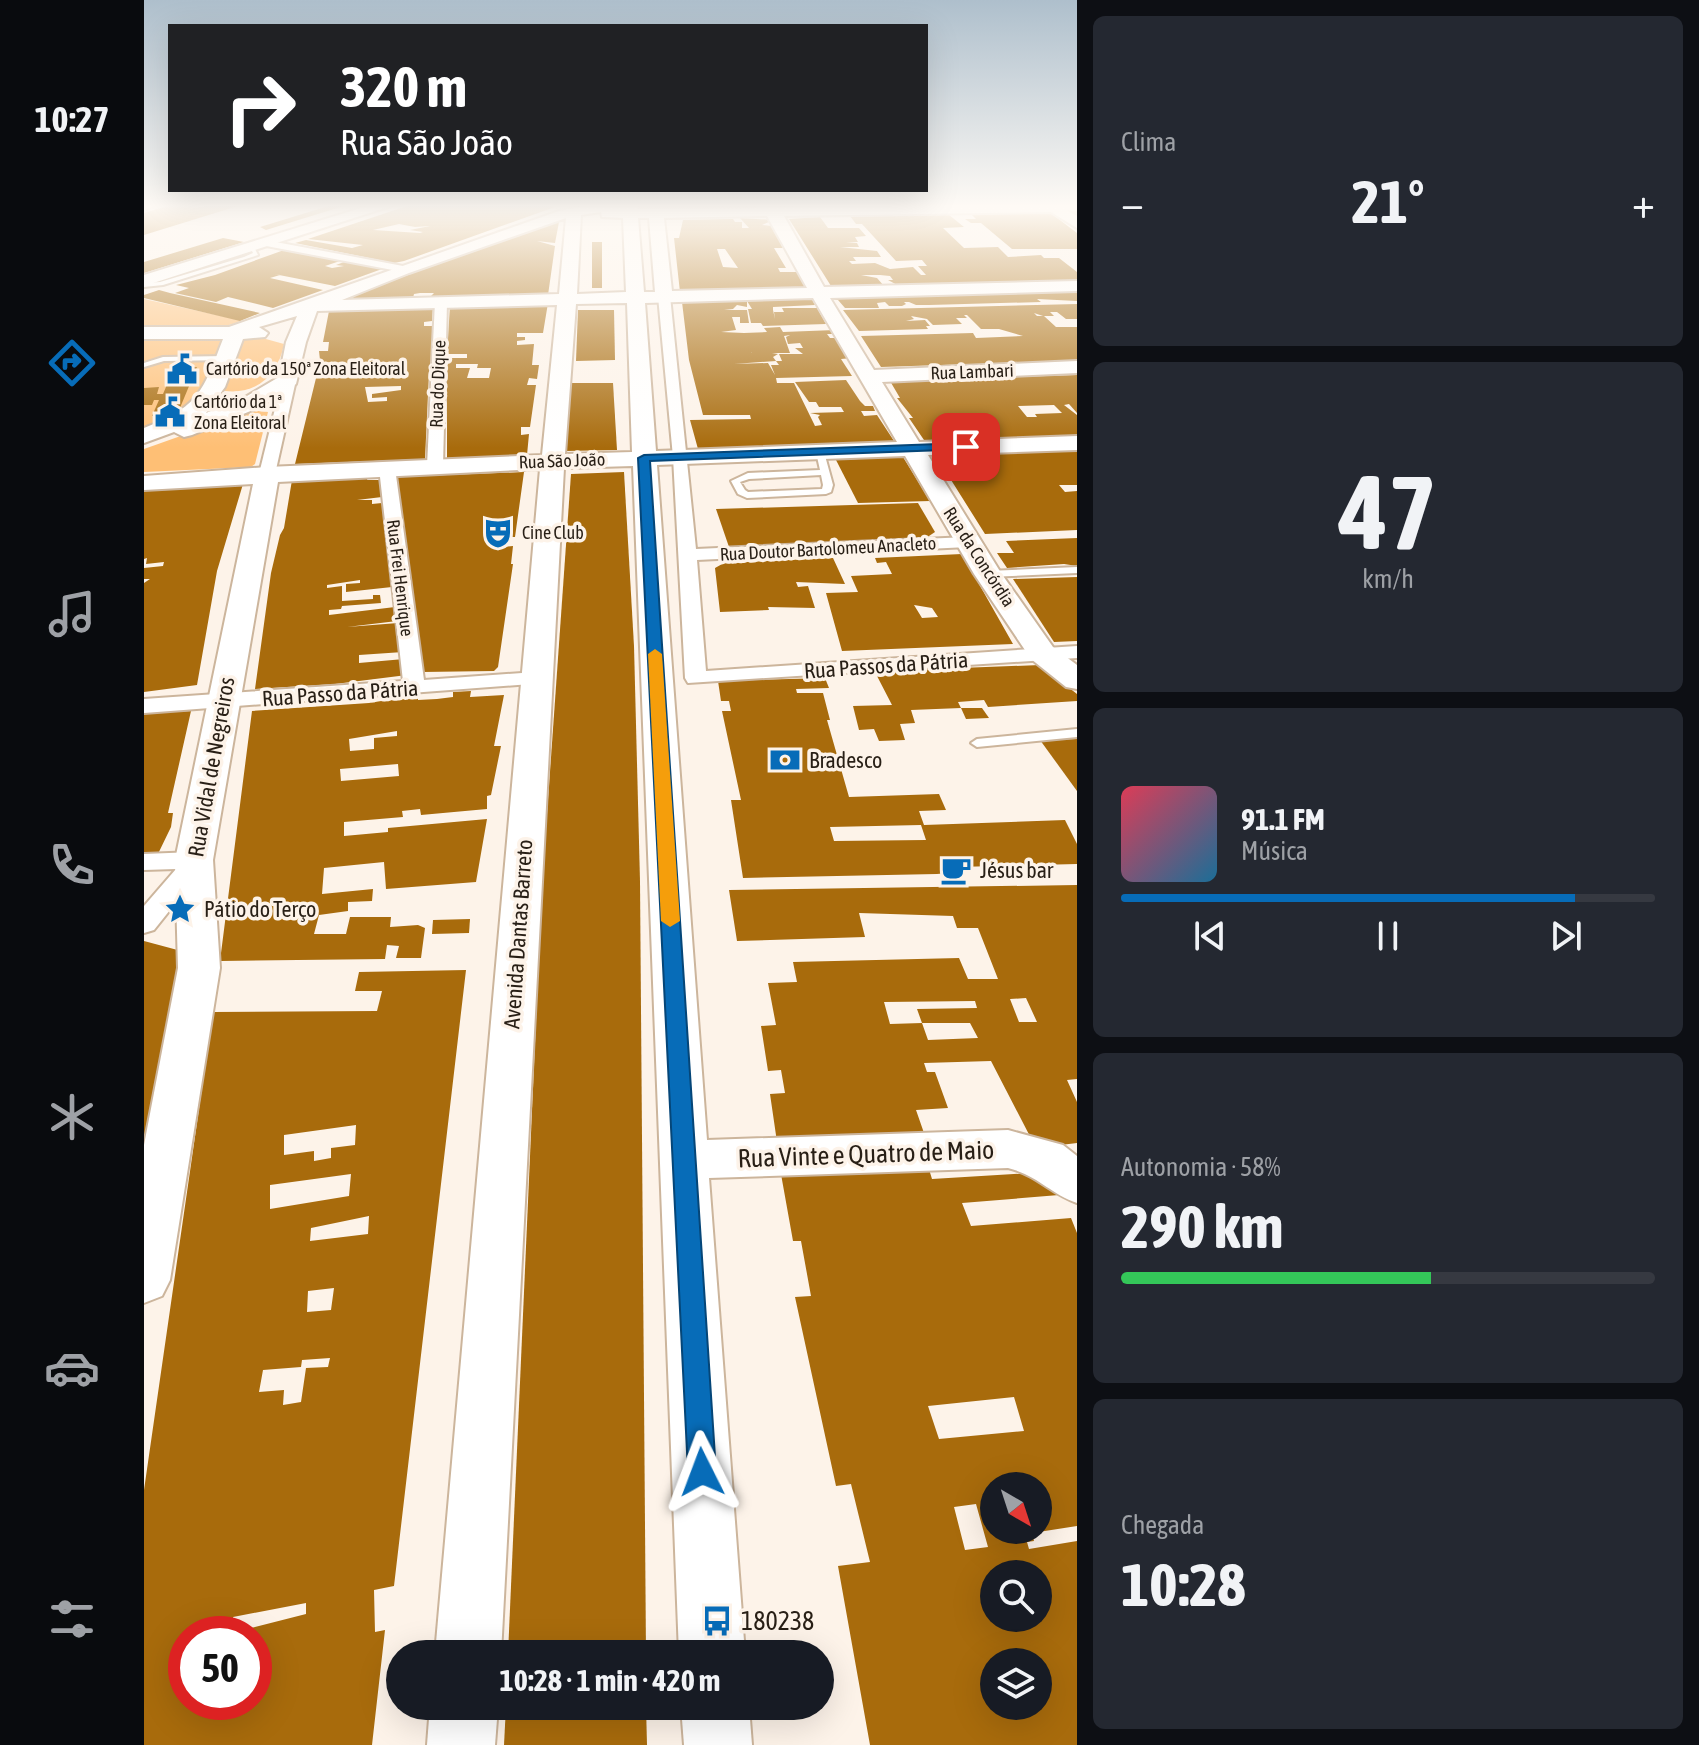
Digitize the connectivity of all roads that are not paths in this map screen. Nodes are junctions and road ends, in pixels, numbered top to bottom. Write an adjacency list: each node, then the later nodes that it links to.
1 (362, 285): 12 (street)
2 (569, 285): 10 (street, Avenida Dantas Barreto)
3 (634, 285): 9 (street)
4 (663, 285): 8 (street)
5 (815, 285): 7 (street, Rua da Concórdia)
6 (1077, 286): 7 (street)
7 (818, 292): 8 (street); 19 (street, Rua da Concórdia)
8 (664, 296): 9 (street); 26 (street)
9 (635, 297): 10 (street); 26 (street)
10 (568, 299): 11 (street); 27 (street, Avenida Dantas Barreto)
11 (441, 302): 12 (street); 29 (street, Rua do Dique)
12 (310, 306): 13 (street); 15 (street, Rua Vidal de Negreiros)
13 (236, 331): 14 (street); 15 (street); 16 (street)
14 (144, 333)
15 (296, 342): 20 (street, Rua Vidal de Negreiros)
16 (226, 358): 17 (lane); 21 (street)
17 (144, 365)
18 (1077, 367): 19 (street, Rua Lambari)
19 (868, 376): 25 (street, Rua da Concórdia)
20 (283, 384): 21 (street); 24 (street); 31 (street, Rua Vidal de Negreiros)
21 (214, 391): 22 (street)
22 (144, 436)
23 (1077, 443): 25 (street, Rua São João)
24 (144, 446)
25 (911, 449): 28 (street, Rua São João); 33 (street, Rua da Concórdia)
26 (662, 457): 27 (street, Rua São João); 28 (street, Rua São João); 34 (street); 49 (street)
27 (552, 462): 29 (street, Rua São João); 39 (street, Avenida Dantas Barreto)
28 (822, 462): 28 (lane)
29 (435, 466): 30 (street, Rua São João)
30 (387, 468): 31 (street, Rua São João); 41 (street, Rua Frei Henrique)
31 (267, 474): 32 (street, Rua São João); 42 (street, Rua Vidal de Negreiros)
32 (144, 483)
33 (968, 542): 34 (street, Rua Doutor Bartolomeu Anacleto); 36 (street, Rua da Concórdia)
34 (688, 555): 38 (street, Rua Passos da Pátria)
35 (1077, 570): 36 (lane)
36 (988, 574): 38 (street, Rua da Concórdia)
37 (1077, 652): 38 (street, Rua Passos da Pátria)
38 (1042, 653): 40 (street, Rua da Concórdia)
39 (536, 678): 41 (street, Rua Passo da Pátria); 52 (street, Avenida Dantas Barreto)
40 (1077, 680)
41 (414, 687): 42 (street, Rua Passo da Pátria)
42 (222, 701): 43 (street, Rua Passo da Pátria); 47 (street, Rua Vidal de Negreiros)
43 (144, 706)
44 (1077, 733): 45 (lane)
45 (977, 743)
46 (144, 862): 47 (street)
47 (194, 862): 48 (street); 51 (street, Rua Vidal de Negreiros)
48 (144, 924)
49 (684, 1160): 50 (street, Rua Vinte e Quatro de Maio); 53 (street)
50 (1062, 1171)
51 (144, 1280)
52 (469, 1640)
53 (711, 1640)
54 (463, 1720): 56 (street)
55 (716, 1720): 57 (street)
56 (461, 1745)
57 (718, 1745)

